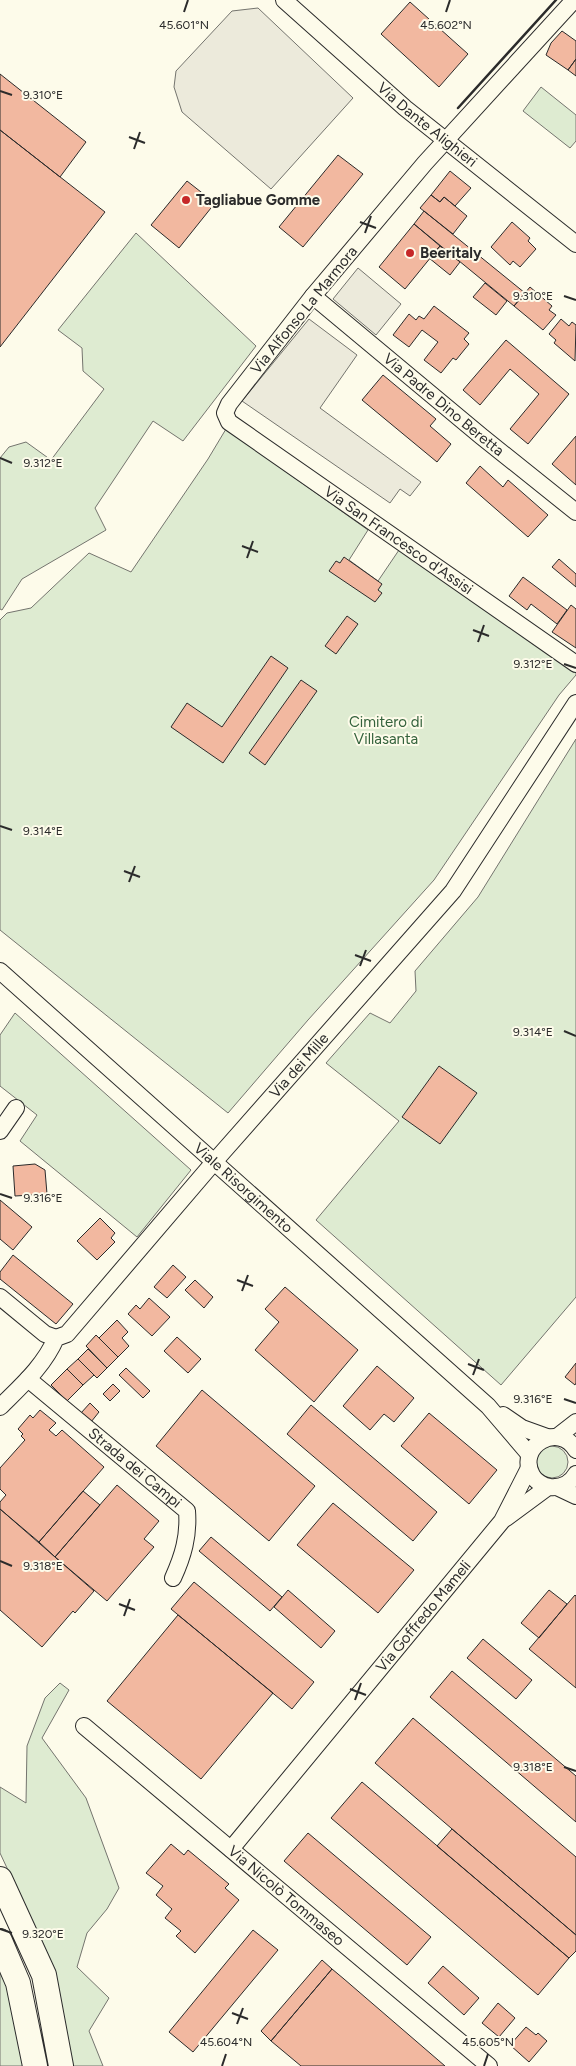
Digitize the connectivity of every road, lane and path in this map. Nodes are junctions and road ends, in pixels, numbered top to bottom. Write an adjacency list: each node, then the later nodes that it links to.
1 (284, 0): 3 (street, Via Dante Alighieri)
2 (574, 0): 3 (street, Via Alfonso La Marmora)
3 (446, 142): 4 (street, Via Dante Alighieri); 5 (street, Via Alfonso La Marmora)
4 (576, 244)
5 (313, 296): 6 (street, Via Alfonso La Marmora); 7 (street, Via Padre Dino Beretta)
6 (225, 413): 8 (street, Via San Francesco d'Assisi)
7 (576, 512)
8 (576, 664)
9 (576, 703): 13 (street, Via dei Mille)
10 (0, 971): 13 (street, Viale Risorgimento)
11 (16, 1108): 12 (street)
12 (0, 1132)
13 (214, 1162): 15 (street, Via dei Mille); 17 (street, Viale Risorgimento)
14 (0, 1296): 15 (street)
15 (56, 1338): 16 (street, Via dei Mille)
16 (28, 1379): 18 (street, Via dei Mille); 27 (street, Strada dei Campi)
17 (488, 1406): 20 (street, Viale Risorgimento); 22 (street, Viale Risorgimento)
18 (0, 1407)
19 (576, 1422): 20 (street)
20 (552, 1437): 21 (street, Viale Risorgimento); 22 (street, Via Goffredo Mameli)
21 (576, 1448)
22 (529, 1461): 24 (street, Viale Risorgimento); 26 (street, Via Goffredo Mameli)
23 (576, 1474): 24 (street, Via Goffredo Mameli)
24 (553, 1487): 25 (street); 26 (street, Via Goffredo Mameli)
25 (576, 1496)
26 (502, 1521): 29 (street, Via Goffredo Mameli)
27 (173, 1578)
28 (84, 1726): 29 (street, Via Nicolò Tommaseo)
29 (231, 1849): 34 (street, Via Nicolò Tommaseo)
30 (0, 1879): 33 (highway)
31 (0, 1941): 32 (highway)
32 (35, 2066)
33 (61, 2066)
34 (489, 2066)

